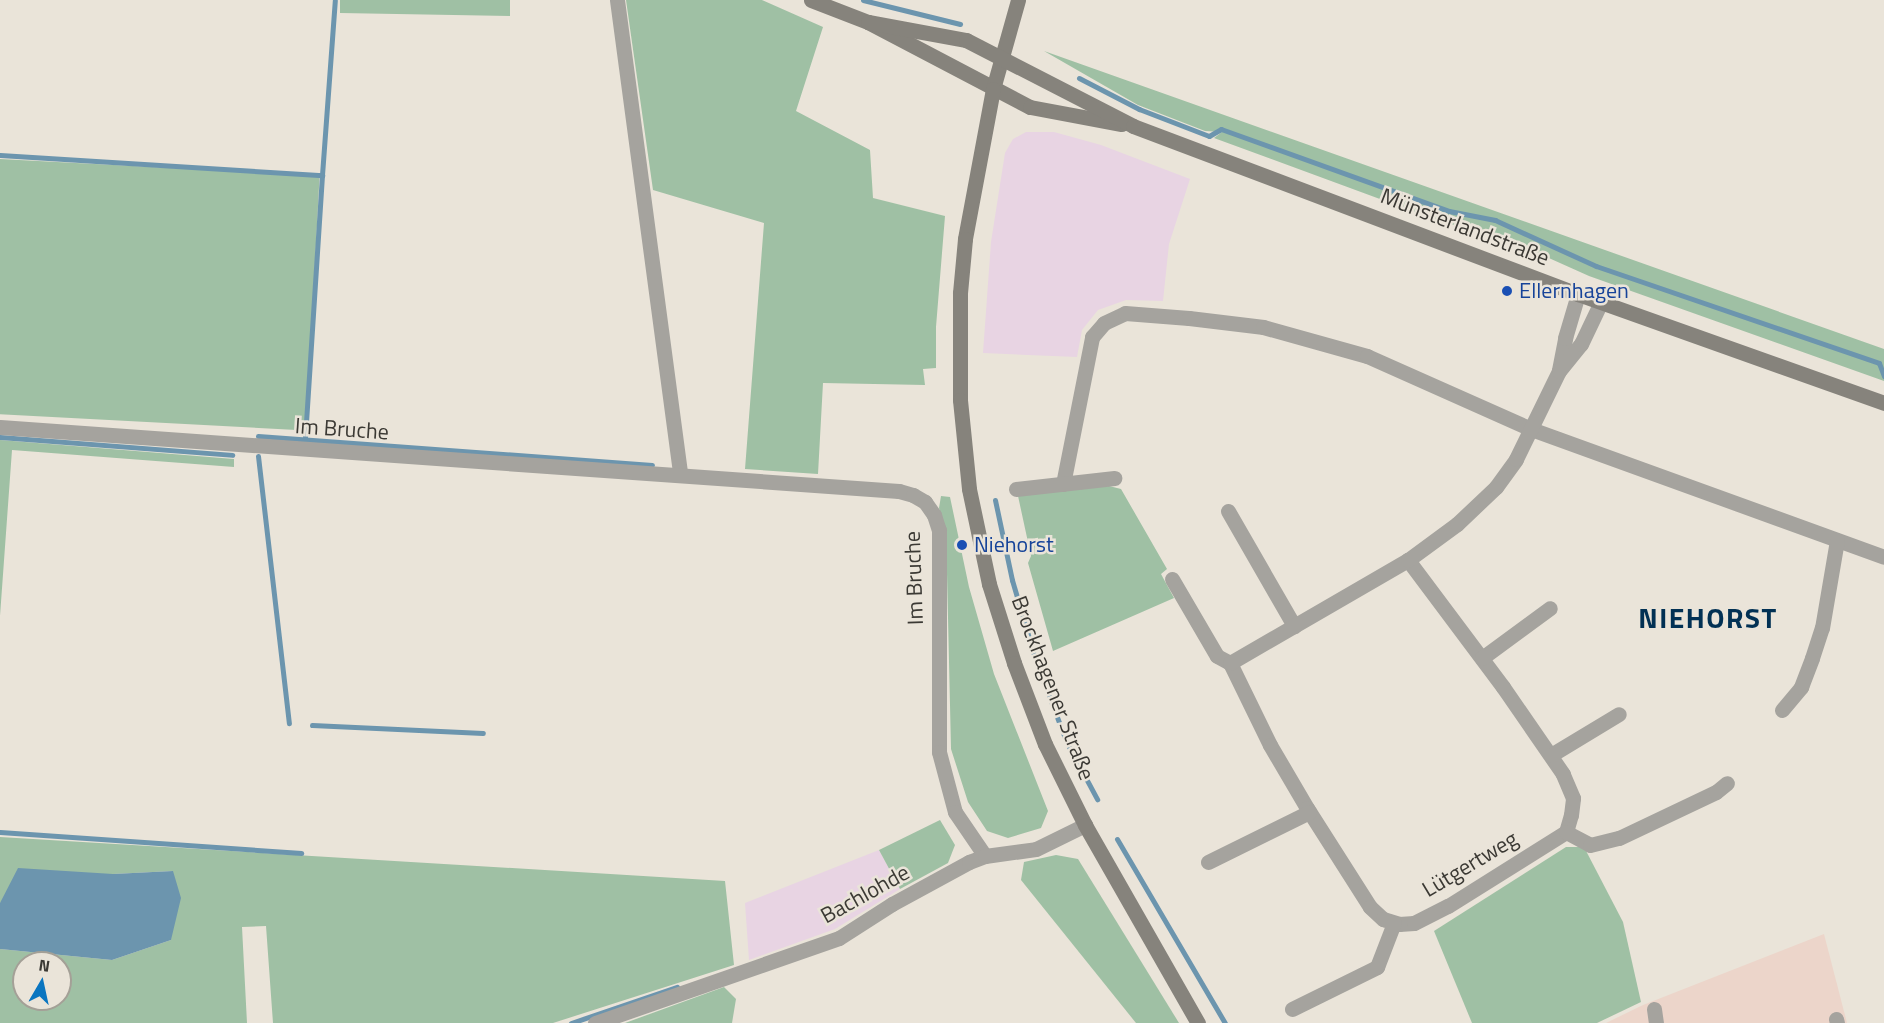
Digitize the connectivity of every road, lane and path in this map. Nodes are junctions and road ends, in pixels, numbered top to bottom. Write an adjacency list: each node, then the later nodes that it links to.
1 (617, 0): 14 (street)
2 (811, 0): 4 (main road)
3 (1018, 0): 5 (main road)
4 (868, 22): 5 (main road, Münsterlandstraße); 6 (main road, Münsterlandstraße)
5 (1000, 57): 6 (main road, Brockhagener Straße); 7 (main road, Münsterlandstraße)
6 (993, 89): 7 (main road, Münsterlandstraße); 32 (main road, Brockhagener Straße)
7 (1132, 126): 8 (main road, Münsterlandstraße)
8 (1578, 294): 9 (main road, Münsterlandstraße); 10 (street)
9 (1601, 302): 10 (street); 11 (main road, Münsterlandstraße)
10 (1559, 371): 13 (street)
11 (1884, 403)
12 (0, 427): 14 (street, Im Bruche)
13 (1532, 429): 16 (street); 19 (street); 21 (street)
14 (680, 475): 34 (street, Im Bruche)
15 (1114, 478): 16 (street)
16 (1063, 483): 17 (street)
17 (1016, 489)
18 (1228, 511): 24 (street)
19 (1837, 540): 20 (street); 27 (street)
20 (1884, 556)
21 (1408, 560): 24 (street); 25 (street)
22 (1172, 579): 26 (street)
23 (1550, 608): 25 (street)
24 (1294, 626): 26 (street)
25 (1482, 658): 29 (street)
26 (1230, 663): 31 (street)
27 (1782, 710)
28 (1619, 714): 29 (street)
29 (1551, 755): 33 (street)
30 (1726, 783): 33 (street)
31 (1309, 812): 35 (street); 36 (street)
32 (1085, 825): 34 (street, Bachlohde); 39 (main road, Brockhagener Straße)
33 (1566, 832): 36 (street, Lütgertweg)
34 (985, 856): 38 (street, Bachlohde)
35 (1208, 862)
36 (1394, 923): 37 (street)
37 (1292, 1009)
38 (595, 1023)
39 (1198, 1023)

